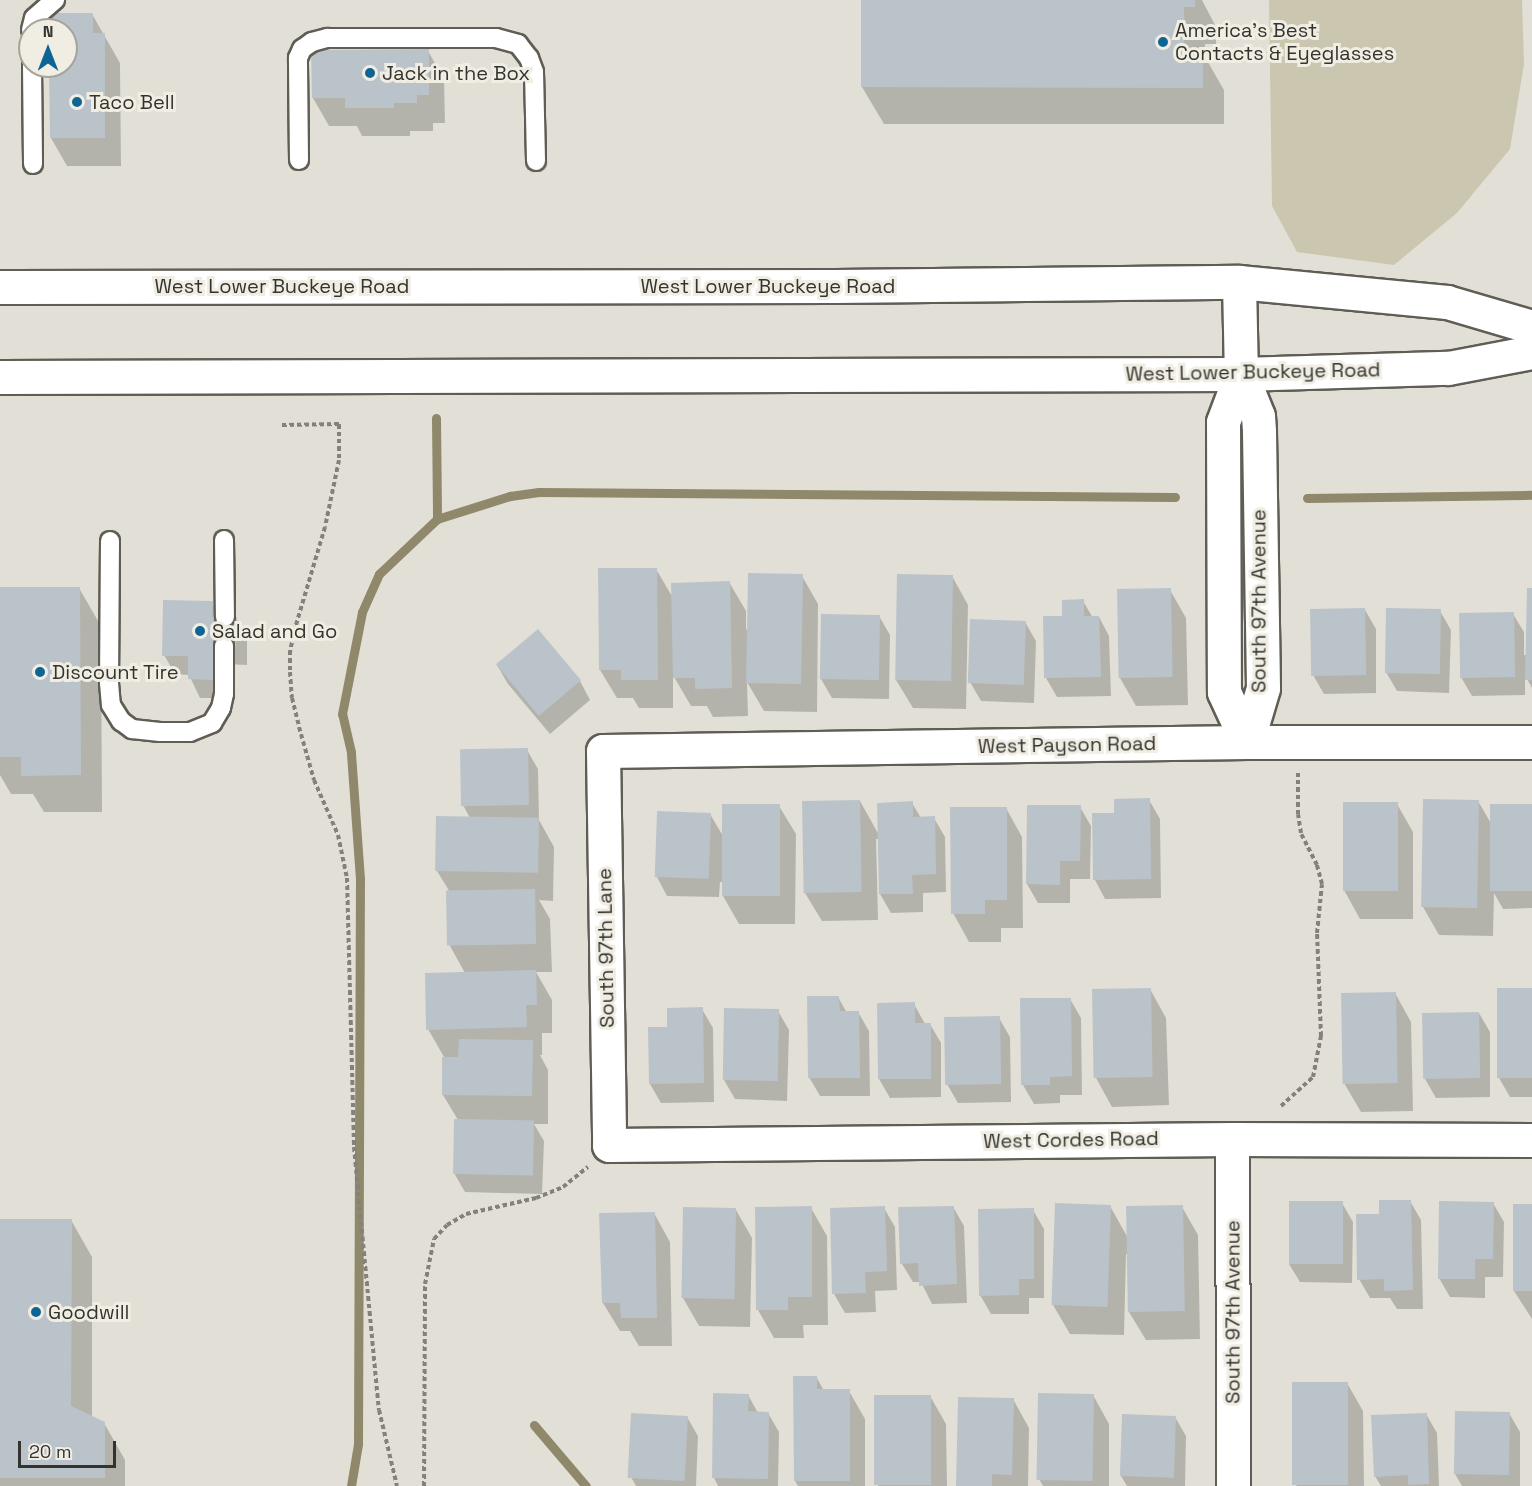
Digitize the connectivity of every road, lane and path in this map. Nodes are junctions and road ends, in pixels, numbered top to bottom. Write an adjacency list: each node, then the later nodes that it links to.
1 (55, 0): 2 (lane)
2 (34, 18)
3 (32, 78): 6 (lane)
4 (299, 160): 5 (lane)
5 (536, 161)
6 (33, 164)
7 (1239, 282): 8 (street, West Lower Buckeye Road); 9 (street, West Lower Buckeye Road); 11 (street, South 97th Avenue)
8 (0, 287)
9 (1532, 327)
10 (1532, 352): 11 (street, West Lower Buckeye Road)
11 (1241, 374): 12 (street, West Lower Buckeye Road); 18 (street, South 97th Avenue)
12 (0, 377)
13 (282, 425): 26 (path)
14 (224, 540): 16 (lane)
15 (110, 541): 17 (lane)
16 (225, 617)
17 (224, 646)
18 (1247, 742): 19 (street, West Payson Road); 21 (street, West Payson Road)
19 (1299, 742): 20 (street, West Payson Road); 23 (path)
20 (1532, 742)
21 (603, 751): 25 (street, South 97th Lane)
22 (1232, 1139): 23 (street, West Cordes Road); 25 (street, West Cordes Road); 28 (street, South 97th Avenue)
23 (1282, 1139): 24 (street, West Cordes Road)
24 (1532, 1140)
25 (609, 1145): 27 (path)
26 (397, 1486)
27 (424, 1486)
28 (1233, 1486)

